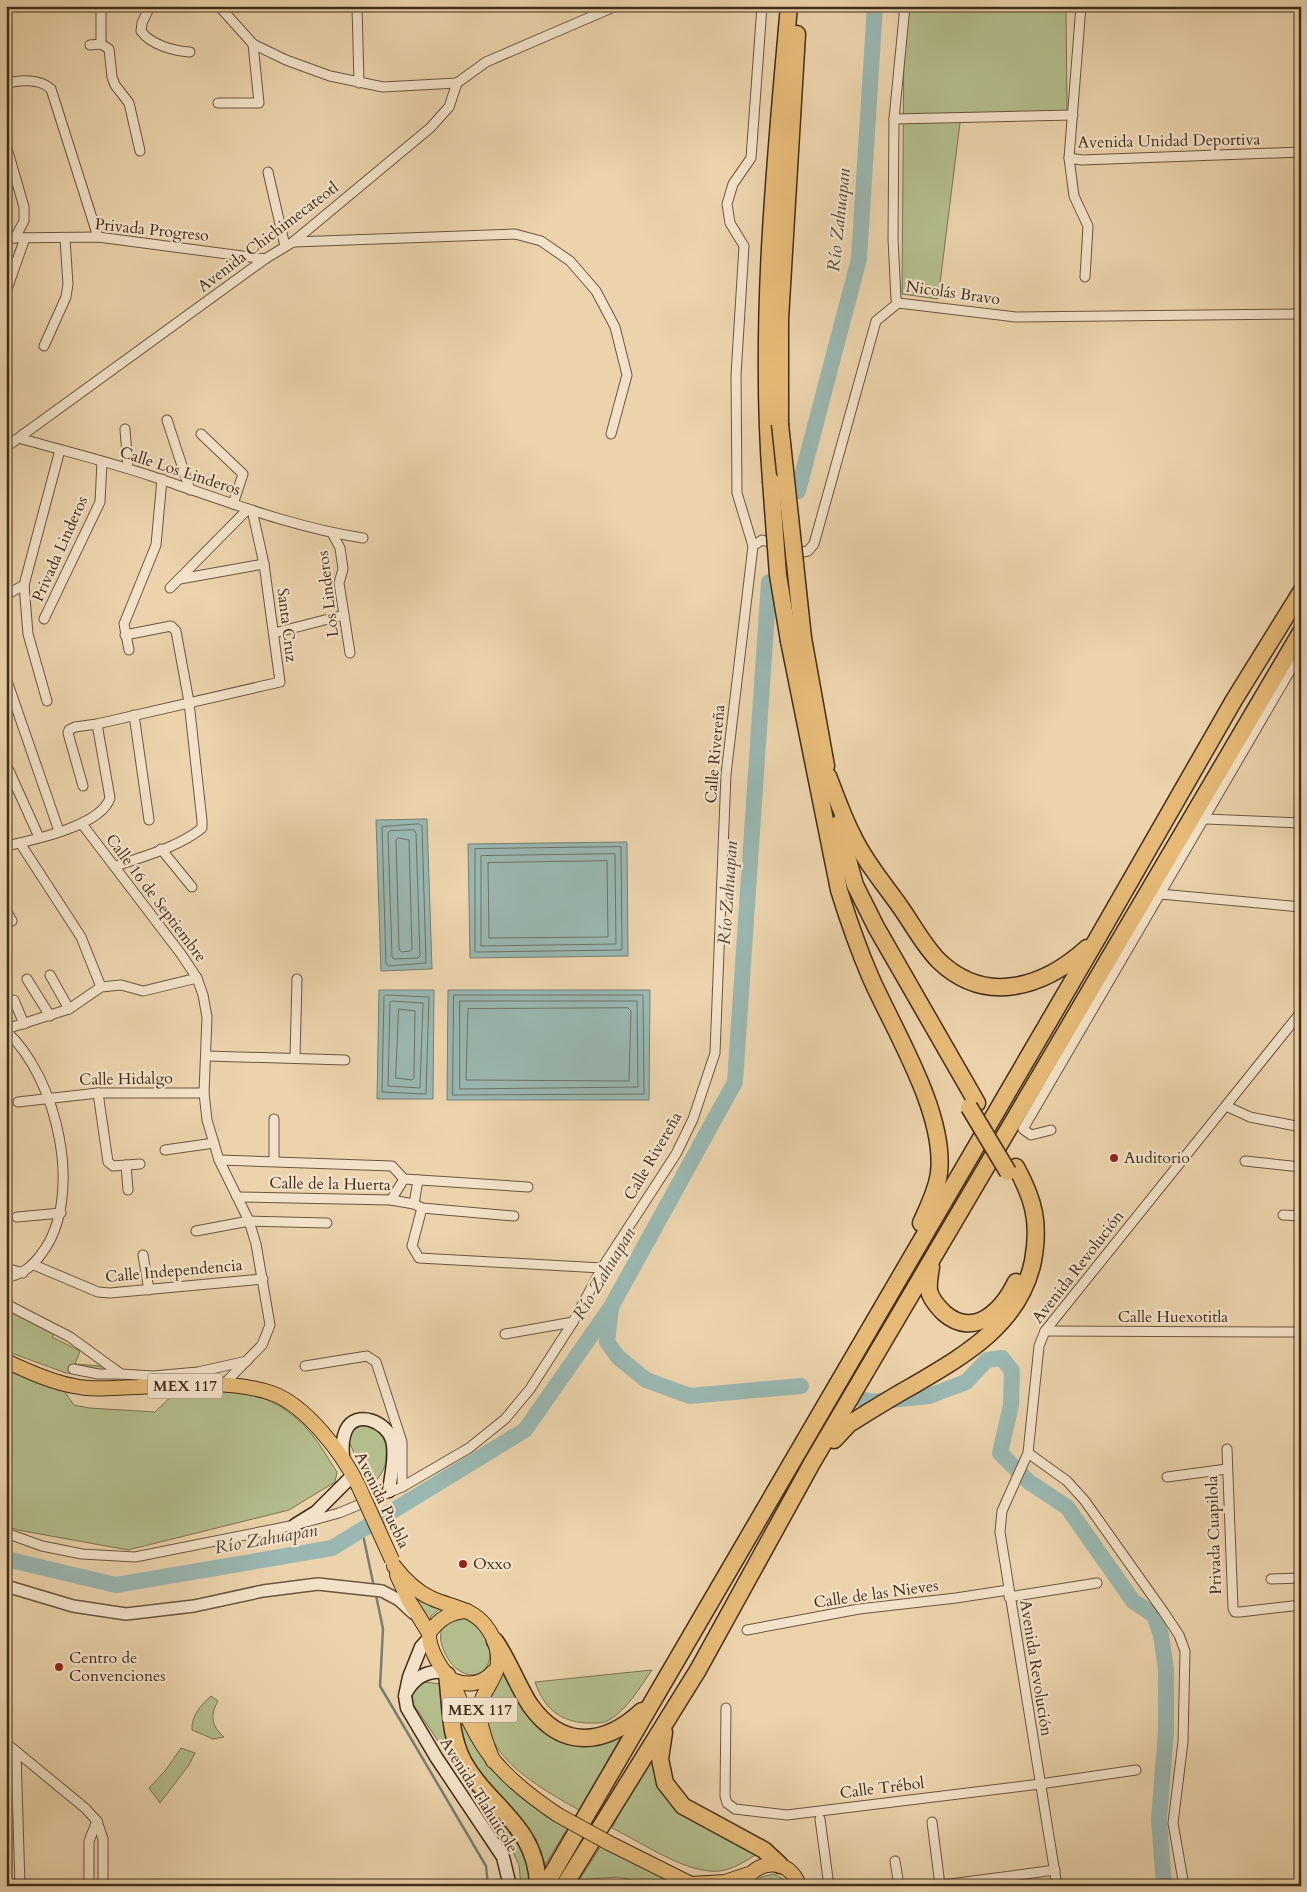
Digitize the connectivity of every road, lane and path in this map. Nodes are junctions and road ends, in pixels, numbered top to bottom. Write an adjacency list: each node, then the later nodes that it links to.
1 (100, 6): 11 (street)
2 (150, 6): 14 (street)
3 (220, 6): 12 (street)
4 (357, 6): 15 (street)
5 (616, 6): 16 (street)
6 (762, 6): 52 (street)
7 (788, 6): 64 (highway, bridge)
8 (800, 6): 64 (highway, bridge)
9 (905, 6): 20 (street, Nicolás Bravo)
10 (1081, 6): 19 (street, Avenida Unidad Deportiva)
11 (101, 44): 13 (street); 22 (street)
12 (253, 44): 15 (street); 18 (street)
13 (90, 45)
14 (190, 52)
15 (359, 83): 16 (street)
16 (457, 83): 30 (street, Avenida Chichimecateotl)
17 (6, 84): 26 (street)
18 (218, 103)
19 (1073, 115): 20 (street); 24 (street, Avenida Unidad Deportiva)
20 (894, 118): 34 (street, Nicolás Bravo)
21 (6, 145): 27 (street)
22 (140, 151)
23 (1301, 152): 24 (street, Avenida Unidad Deportiva)
24 (1069, 158): 32 (street)
25 (268, 172): 30 (street)
26 (98, 237): 29 (street, Privada Progreso); 31 (street, Privada Progreso)
27 (10, 238): 28 (street, Privada Progreso)
28 (25, 238): 29 (street, Privada Progreso); 33 (street)
29 (64, 239): 36 (street)
30 (289, 244): 31 (street, Avenida Chichimecateotl); 40 (street)
31 (265, 259): 41 (street, Avenida Chichimecateotl)
32 (1085, 277)
33 (6, 292)
34 (898, 303): 35 (street, Nicolás Bravo); 52 (street)
35 (1301, 314)
36 (44, 346)
37 (167, 420): 47 (street)
38 (125, 429): 45 (street)
39 (201, 434): 48 (street)
40 (611, 434)
41 (19, 438): 42 (street, Avenida Chichimecateotl); 43 (street, Calle Los Linderos)
42 (6, 448)
43 (60, 450): 44 (street, Calle Los Linderos); 55 (street)
44 (102, 462): 45 (street, Calle Los Linderos); 60 (street, Privada Linderos)
45 (128, 468): 46 (street, Calle Los Linderos)
46 (162, 480): 47 (street, Calle Los Linderos); 63 (street)
47 (190, 490): 48 (street, Calle Los Linderos)
48 (233, 504): 49 (street, Calle Los Linderos)
49 (250, 509): 50 (street, Calle Los Linderos); 53 (street, Santa Cruz); 54 (street)
50 (332, 533): 51 (street, Calle Los Linderos); 59 (street, Los Linderos)
51 (363, 538)
52 (753, 546): 146 (street, Calle Rivereña)
53 (264, 564): 54 (street); 62 (street, Santa Cruz)
54 (180, 579): 56 (street)
55 (24, 585): 58 (street); 70 (street)
56 (170, 588)
57 (1301, 592): 93 (highway)
58 (6, 595)
59 (344, 615): 62 (street); 67 (street, Los Linderos)
60 (44, 619)
61 (1301, 632): 143 (highway)
62 (274, 633): 71 (street, Santa Cruz)
63 (125, 635): 65 (street); 71 (street)
64 (796, 639): 75 (highway); 86 (highway)
65 (130, 650)
66 (1301, 652): 68 (street)
67 (350, 653)
68 (1297, 665): 77 (street)
69 (6, 678): 81 (street)
70 (47, 701)
71 (189, 702): 72 (street); 85 (street)
72 (134, 715): 73 (street); 78 (street)
73 (97, 724): 76 (street); 80 (street)
74 (6, 764): 82 (street)
75 (828, 776): 93 (highway); 112 (highway)
76 (83, 786)
77 (1206, 818): 79 (street); 89 (street)
78 (150, 820)
79 (1301, 823)
80 (82, 824): 81 (street); 87 (street, Calle 16 de Septiembre)
81 (59, 831): 82 (street)
82 (39, 837): 83 (street)
83 (20, 843): 84 (street); 98 (street)
84 (6, 846)
85 (161, 850): 87 (street); 88 (street)
86 (833, 855): 112 (highway); 141 (highway)
87 (116, 866): 95 (street, Calle 16 de Septiembre)
88 (192, 887)
89 (1160, 894): 90 (street); 116 (street)
90 (1301, 907)
91 (6, 910): 92 (street)
92 (12, 921)
93 (1097, 939): 141 (highway)
94 (50, 975): 100 (street)
95 (196, 978): 98 (street); 105 (street, Calle 16 de Septiembre)
96 (27, 979): 102 (street)
97 (297, 979): 106 (street)
98 (101, 987): 100 (street)
99 (14, 1000): 103 (street)
100 (69, 1009): 102 (street)
101 (1301, 1012): 113 (street, Avenida Revolución)
102 (50, 1016): 103 (street)
103 (24, 1024): 104 (street)
104 (6, 1030): 110 (street)
105 (206, 1056): 106 (street); 109 (street, Calle 16 de Septiembre)
106 (295, 1058): 107 (street)
107 (346, 1060)
108 (98, 1093): 109 (street, Calle Hidalgo); 110 (street, Calle Hidalgo); 123 (street)
109 (204, 1093): 117 (street, Calle 16 de Septiembre)
110 (48, 1097): 111 (street, Calle Hidalgo); 133 (street)
111 (18, 1102)
112 (973, 1105): 125 (highway)
113 (1226, 1106): 115 (street); 153 (street, Avenida Revolución)
114 (274, 1119): 120 (street)
115 (1301, 1127)
116 (1051, 1130)
117 (214, 1143): 118 (street); 119 (street, Calle 16 de Septiembre)
118 (165, 1150)
119 (219, 1160): 120 (street); 130 (street, Calle 16 de Septiembre)
120 (274, 1160): 126 (street)
121 (1244, 1162): 124 (street)
122 (140, 1164): 123 (street)
123 (126, 1165): 129 (street)
124 (1301, 1167)
125 (1012, 1170): 143 (highway); 165 (highway)
126 (404, 1179): 127 (street); 131 (street)
127 (418, 1180): 128 (street); 132 (street)
128 (528, 1187)
129 (128, 1190)
130 (237, 1197): 131 (street, Calle de la Huerta); 138 (street, Calle 16 de Septiembre)
131 (391, 1200): 132 (street, Calle de la Huerta)
132 (418, 1206): 135 (street, Calle de la Huerta); 146 (street)
133 (61, 1213): 137 (street); 144 (street)
134 (1283, 1215): 136 (street)
135 (514, 1216)
136 (1301, 1216)
137 (17, 1217)
138 (249, 1221): 139 (street); 140 (street); 149 (street, Calle 16 de Septiembre)
139 (327, 1223)
140 (196, 1231)
141 (917, 1247): 187 (highway)
142 (143, 1255): 150 (street)
143 (931, 1264): 165 (highway)
144 (34, 1265): 147 (street); 150 (street, Calle Independencia)
145 (6, 1268): 147 (street)
146 (602, 1268): 152 (street, Calle Rivereña)
147 (23, 1273): 148 (street)
148 (6, 1278)
149 (263, 1279): 150 (street, Calle Independencia); 157 (street, Calle 16 de Septiembre)
150 (148, 1290)
151 (6, 1304): 160 (street)
152 (573, 1322): 155 (street); 169 (street, Calle Rivereña)
153 (1045, 1331): 154 (street, Calle Huexotitla); 164 (street, Avenida Revolución)
154 (1301, 1332)
155 (506, 1334)
156 (6, 1361): 161 (main road, Avenida Puebla / MEX 117)
157 (247, 1361): 160 (street); 161 (street, Calle 16 de Septiembre)
158 (305, 1366): 169 (street)
159 (73, 1369): 160 (street)
160 (121, 1374)
161 (224, 1384): 163 (main road, Avenida Puebla / MEX 117)
162 (1227, 1449): 166 (street, Privada Cuapilola)
163 (343, 1457): 168 (main road, Avenida Puebla / MEX 117); 169 (main road)
164 (1027, 1457): 177 (street, Avenida Revolución); 215 (street)
165 (812, 1463): 189 (highway)
166 (1227, 1469): 167 (street); 178 (street, Privada Cuapilola)
167 (1167, 1477)
168 (355, 1480): 170 (main road); 172 (main road, Avenida Puebla / MEX 117, bridge)
169 (396, 1489): 170 (street, Calle Rivereña)
170 (295, 1525): 171 (street, Calle Rivereña)
171 (6, 1533)
172 (393, 1563): 179 (main road, MEX 117); 180 (main road, MEX 117)
173 (1301, 1578): 174 (street)
174 (1271, 1580)
175 (1097, 1582): 177 (street, Calle de las Nieves)
176 (6, 1586): 180 (street)
177 (1009, 1594): 181 (street, Calle de las Nieves); 194 (street, Avenida Revolución)
178 (1301, 1605)
179 (467, 1611): 182 (main road); 183 (main road, MEX 117)
180 (418, 1618): 182 (main road, MEX 117)
181 (747, 1630)
182 (429, 1636): 185 (main road, MEX 117); 186 (main road)
183 (495, 1640): 184 (main road, MEX 117); 187 (highway)
184 (498, 1661): 185 (main road, MEX 117); 192 (main road, MEX 117)
185 (448, 1676): 186 (main road, MEX 117); 192 (main road, MEX 117); 208 (highway)
186 (405, 1696): 207 (main road, Avenida Tlahuicole / MEX 117)
187 (651, 1700): 209 (highway)
188 (726, 1708): 194 (street, Calle Trébol)
189 (671, 1715): 199 (highway); 210 (highway)
190 (6, 1743): 191 (street)
191 (16, 1754): 196 (street); 204 (street)
192 (493, 1761): 202 (main road, MEX 117, bridge)
193 (1136, 1770): 194 (street, Calle Trébol)
194 (1040, 1784): 200 (street, Avenida Revolución)
195 (820, 1819): 212 (street)
196 (97, 1821): 205 (street); 206 (street)
197 (932, 1822): 203 (street)
198 (895, 1861): 213 (street)
199 (780, 1865): 201 (main road, MEX 117); 211 (main road)
200 (1055, 1870): 203 (street); 214 (street, Avenida Revolución)
201 (746, 1880): 202 (main road, MEX 117)
202 (693, 1885)
203 (938, 1885)
204 (20, 1886)
205 (89, 1886)
206 (103, 1886)
207 (510, 1886)
208 (538, 1886)
209 (545, 1886)
210 (564, 1886)
211 (799, 1886)
212 (829, 1886)
213 (899, 1886)
214 (1057, 1886)
215 (1184, 1886)

